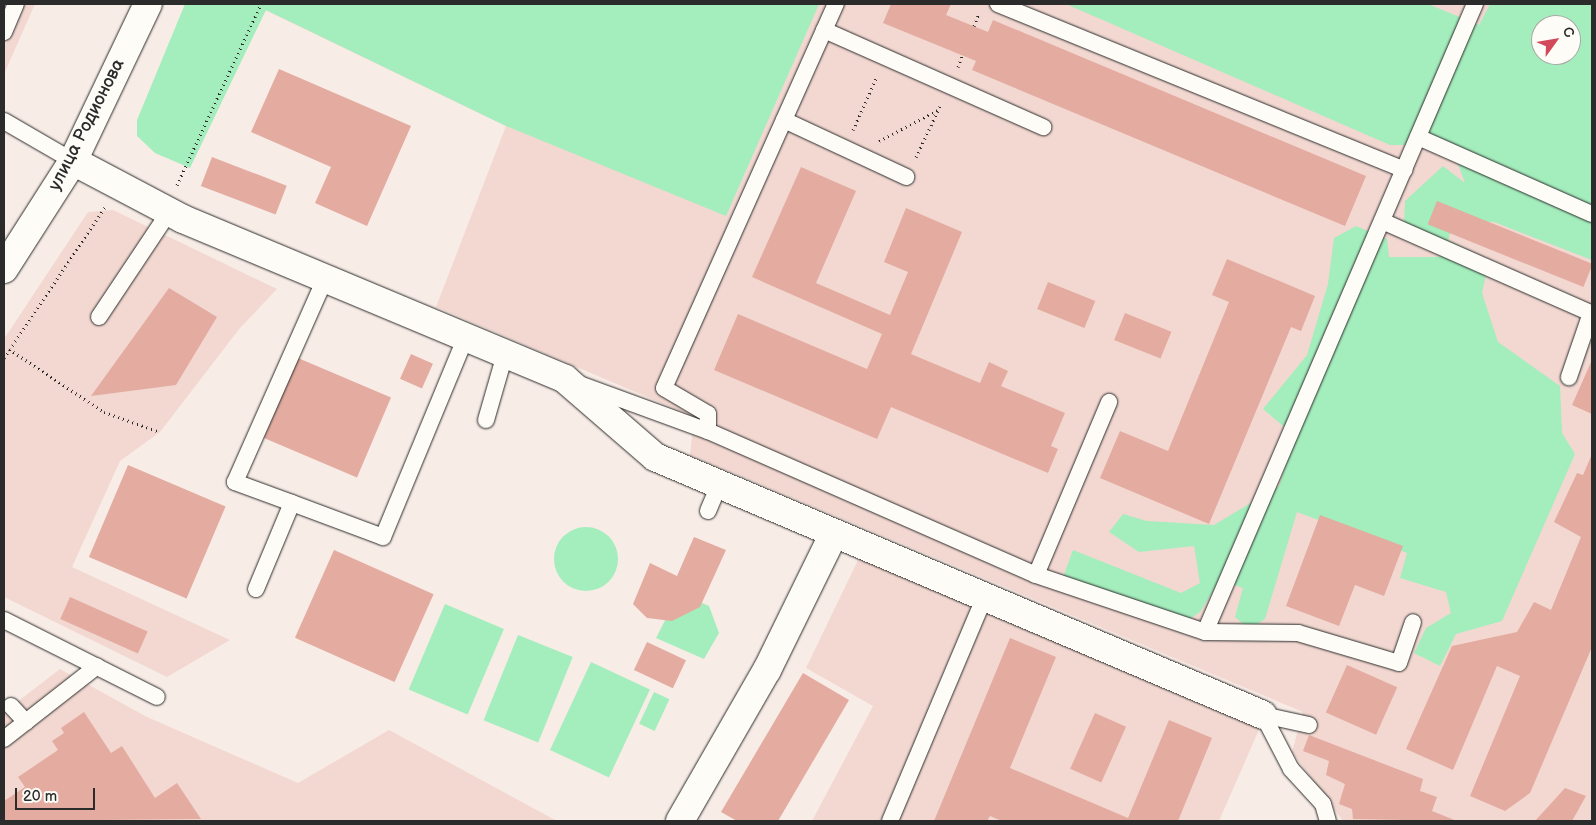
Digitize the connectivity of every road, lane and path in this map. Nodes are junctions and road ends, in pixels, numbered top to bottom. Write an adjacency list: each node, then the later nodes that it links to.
1 (16, 4): 8 (lane)
2 (148, 4): 17 (street, улица Родионова)
3 (261, 4): 21 (path)
4 (836, 4): 7 (lane)
5 (998, 4): 18 (lane)
6 (1475, 4): 15 (lane)
7 (824, 30): 9 (lane); 12 (lane)
8 (4, 32)
9 (885, 57): 10 (lane); 16 (path)
10 (950, 86): 11 (path); 14 (lane)
11 (938, 110): 16 (path); 19 (path)
12 (784, 120): 16 (lane); 33 (lane)
13 (4, 121): 17 (lane)
14 (1042, 127)
15 (1418, 137): 18 (lane); 22 (lane)
16 (850, 151): 19 (lane)
17 (73, 161): 20 (street); 24 (street, улица Родионова)
18 (1404, 170): 23 (lane)
19 (906, 177)
20 (120, 185): 21 (street); 28 (path)
21 (169, 212): 25 (street); 26 (lane)
22 (1592, 214)
23 (1382, 221): 31 (lane); 48 (lane)
24 (4, 269)
25 (325, 279): 27 (street); 40 (lane)
26 (99, 317)
27 (466, 337): 29 (street); 40 (lane)
28 (10, 349): 30 (path); 38 (path)
29 (505, 354): 32 (street); 36 (lane)
30 (4, 358)
31 (1569, 377)
32 (565, 379): 35 (lane); 39 (street)
33 (664, 388): 35 (lane); 37 (lane)
34 (1108, 402): 43 (lane)
35 (654, 413): 37 (lane)
36 (486, 420)
37 (708, 431): 43 (lane)
38 (160, 432)
39 (719, 485): 41 (lane); 42 (street)
40 (292, 502): 44 (lane)
41 (708, 512)
42 (833, 535): 45 (street); 56 (street)
43 (1036, 576): 48 (lane)
44 (256, 589)
45 (984, 598): 52 (street); 57 (lane)
46 (4, 620): 49 (lane)
47 (1413, 622): 48 (lane)
48 (1205, 632)
49 (97, 666): 50 (lane); 53 (lane)
50 (157, 697)
51 (11, 706): 53 (lane)
52 (1263, 715): 54 (lane); 58 (lane)
53 (26, 722): 55 (lane)
54 (1309, 725)
55 (4, 739)
56 (680, 821)
57 (890, 821)
58 (1328, 821)

